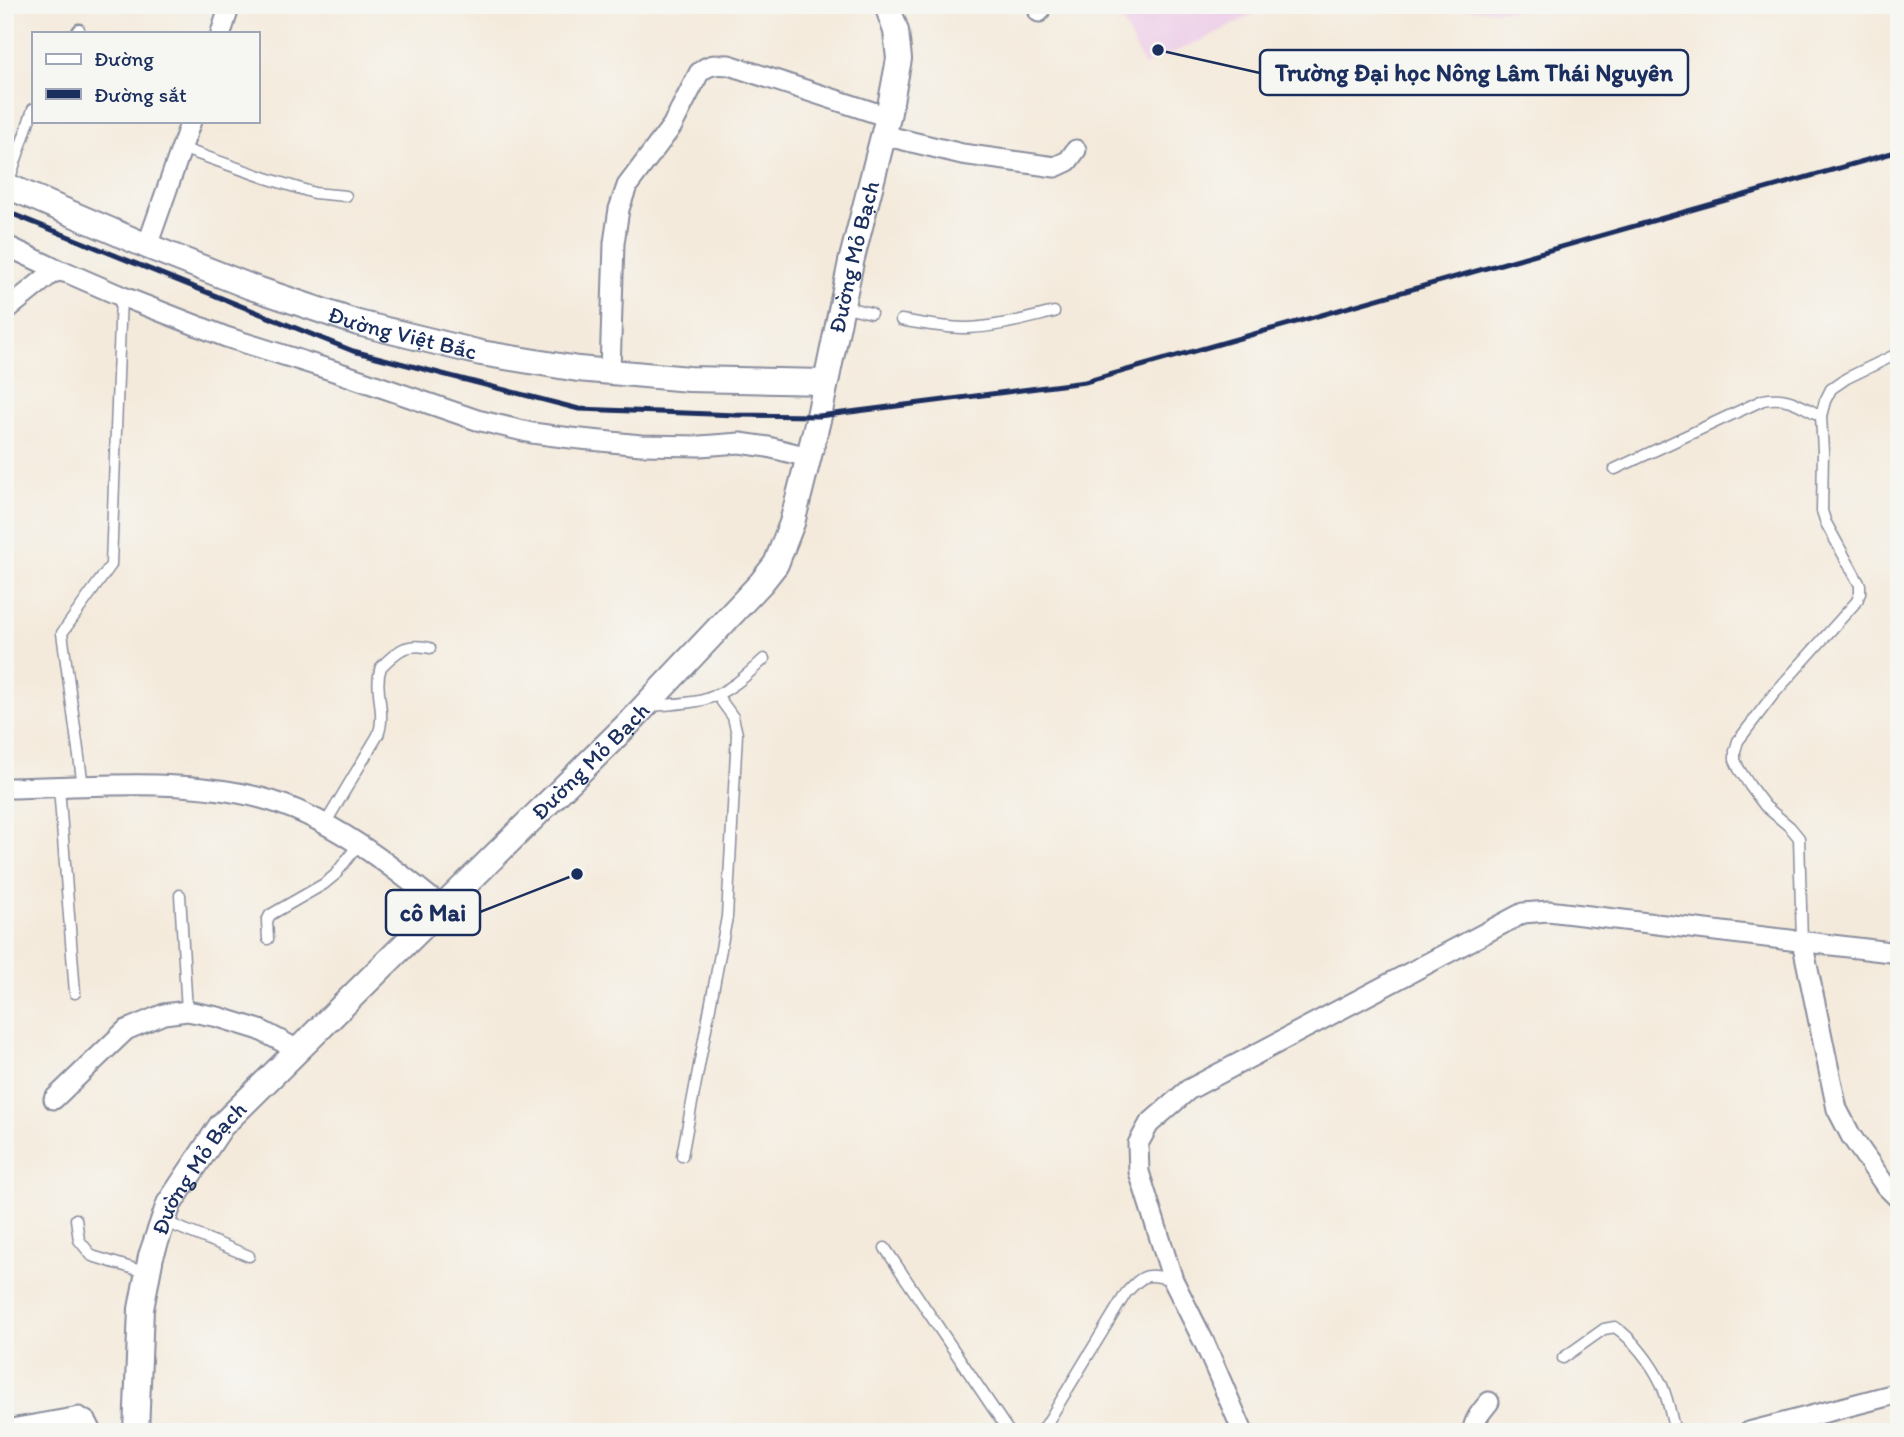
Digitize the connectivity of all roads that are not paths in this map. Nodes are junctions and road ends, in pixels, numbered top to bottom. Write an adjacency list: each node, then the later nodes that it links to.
1 (230, 5): 3 (street)
2 (887, 5): 6 (street, Đường Mỏ Bạch)
3 (221, 32)
4 (32, 112): 9 (lane)
5 (191, 122): 7 (street)
6 (885, 126): 8 (street); 15 (street, Đường Mỏ Bạch); 21 (street)
7 (181, 148): 10 (lane); 12 (street)
8 (1076, 150)
9 (6, 186): 12 (street, Đường Việt Bắc)
10 (346, 196)
11 (5, 245): 13 (street)
12 (147, 246): 21 (street, Đường Việt Bắc)
13 (61, 271): 14 (street); 16 (street)
14 (121, 296): 24 (street); 31 (lane)
15 (842, 306): 18 (lane); 22 (street, Đường Mỏ Bạch)
16 (5, 311)
17 (1054, 312): 19 (lane)
18 (871, 313)
19 (901, 320)
20 (1899, 353): 23 (lane)
21 (610, 372): 22 (street, Đường Việt Bắc)
22 (825, 382): 24 (street, Đường Mỏ Bạch)
23 (1821, 416): 25 (lane); 38 (lane)
24 (808, 457): 29 (street, Đường Mỏ Bạch)
25 (1615, 469)
26 (430, 648): 33 (lane)
27 (764, 659): 28 (lane)
28 (718, 695): 29 (lane); 44 (lane)
29 (643, 707): 36 (street, Đường Mỏ Bạch)
30 (59, 787): 31 (street); 32 (street); 40 (lane)
31 (83, 787): 33 (street)
32 (5, 788)
33 (325, 824): 34 (street)
34 (358, 845): 36 (street); 37 (lane)
35 (180, 895): 41 (lane)
36 (443, 908): 42 (street, Đường Mỏ Bạch)
37 (268, 939)
38 (1802, 942): 39 (street); 45 (street); 51 (street)
39 (1899, 953)
40 (75, 993)
41 (187, 1010): 42 (street); 43 (street)
42 (298, 1050): 47 (street, Đường Mỏ Bạch)
43 (54, 1099)
44 (682, 1156)
45 (1899, 1199)
46 (76, 1219): 50 (lane)
47 (163, 1221): 49 (lane); 50 (street, Đường Mỏ Bạch)
48 (885, 1248): 58 (lane)
49 (249, 1256)
50 (148, 1273): 57 (street, Đường Mỏ Bạch)
51 (1173, 1280): 59 (lane); 60 (street)
52 (1563, 1358): 62 (lane)
53 (1899, 1392): 63 (street)
54 (1489, 1402): 61 (street)
55 (5, 1430): 56 (street)
56 (92, 1432)
57 (136, 1432)
58 (1010, 1432)
59 (1039, 1432)
60 (1243, 1432)
61 (1473, 1432)
62 (1675, 1432)
63 (1749, 1432)

